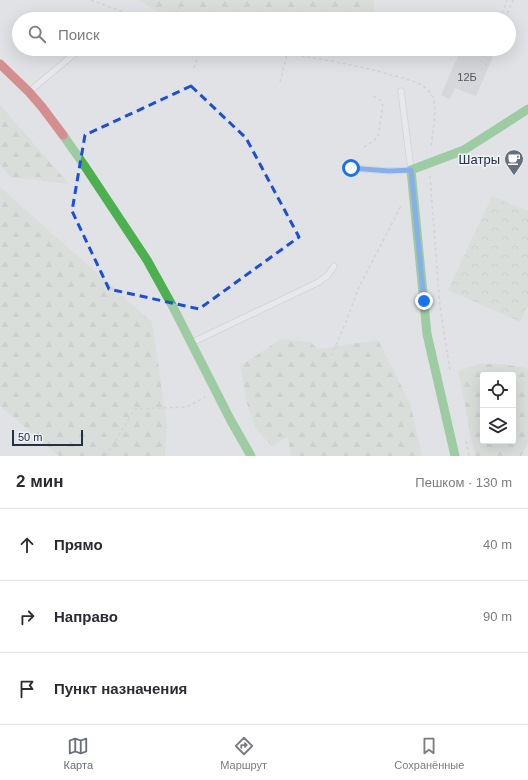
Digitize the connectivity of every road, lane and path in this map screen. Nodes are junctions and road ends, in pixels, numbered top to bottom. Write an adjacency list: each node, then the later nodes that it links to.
1 (91, 0): 5 (path)
2 (182, 0): 6 (path)
3 (507, 0): 7 (path)
4 (513, 0): 8 (path)
5 (123, 12)
6 (176, 12)
7 (503, 12)
8 (508, 12)
9 (72, 56): 18 (lane)
10 (198, 56): 16 (path)
11 (286, 56): 17 (path)
12 (300, 56): 23 (path)
13 (484, 56): 14 (path)
14 (490, 56)
15 (0, 64): 18 (main road)
16 (194, 68)
17 (280, 82)
18 (29, 92): 28 (main road)
19 (401, 92): 25 (lane)
20 (372, 95): 22 (path)
21 (528, 109): 23 (main road)
22 (364, 147)
23 (429, 164): 25 (main road); 30 (path)
24 (351, 168): 25 (lane)
25 (411, 170): 35 (main road)
26 (402, 204): 29 (path)
27 (334, 266): 28 (lane)
28 (192, 343): 31 (main road)
29 (330, 356)
30 (450, 371)
31 (216, 392): 33 (path); 34 (main road)
32 (465, 440): 36 (path)
33 (106, 456)
34 (251, 456)
35 (455, 456)
36 (469, 456)

